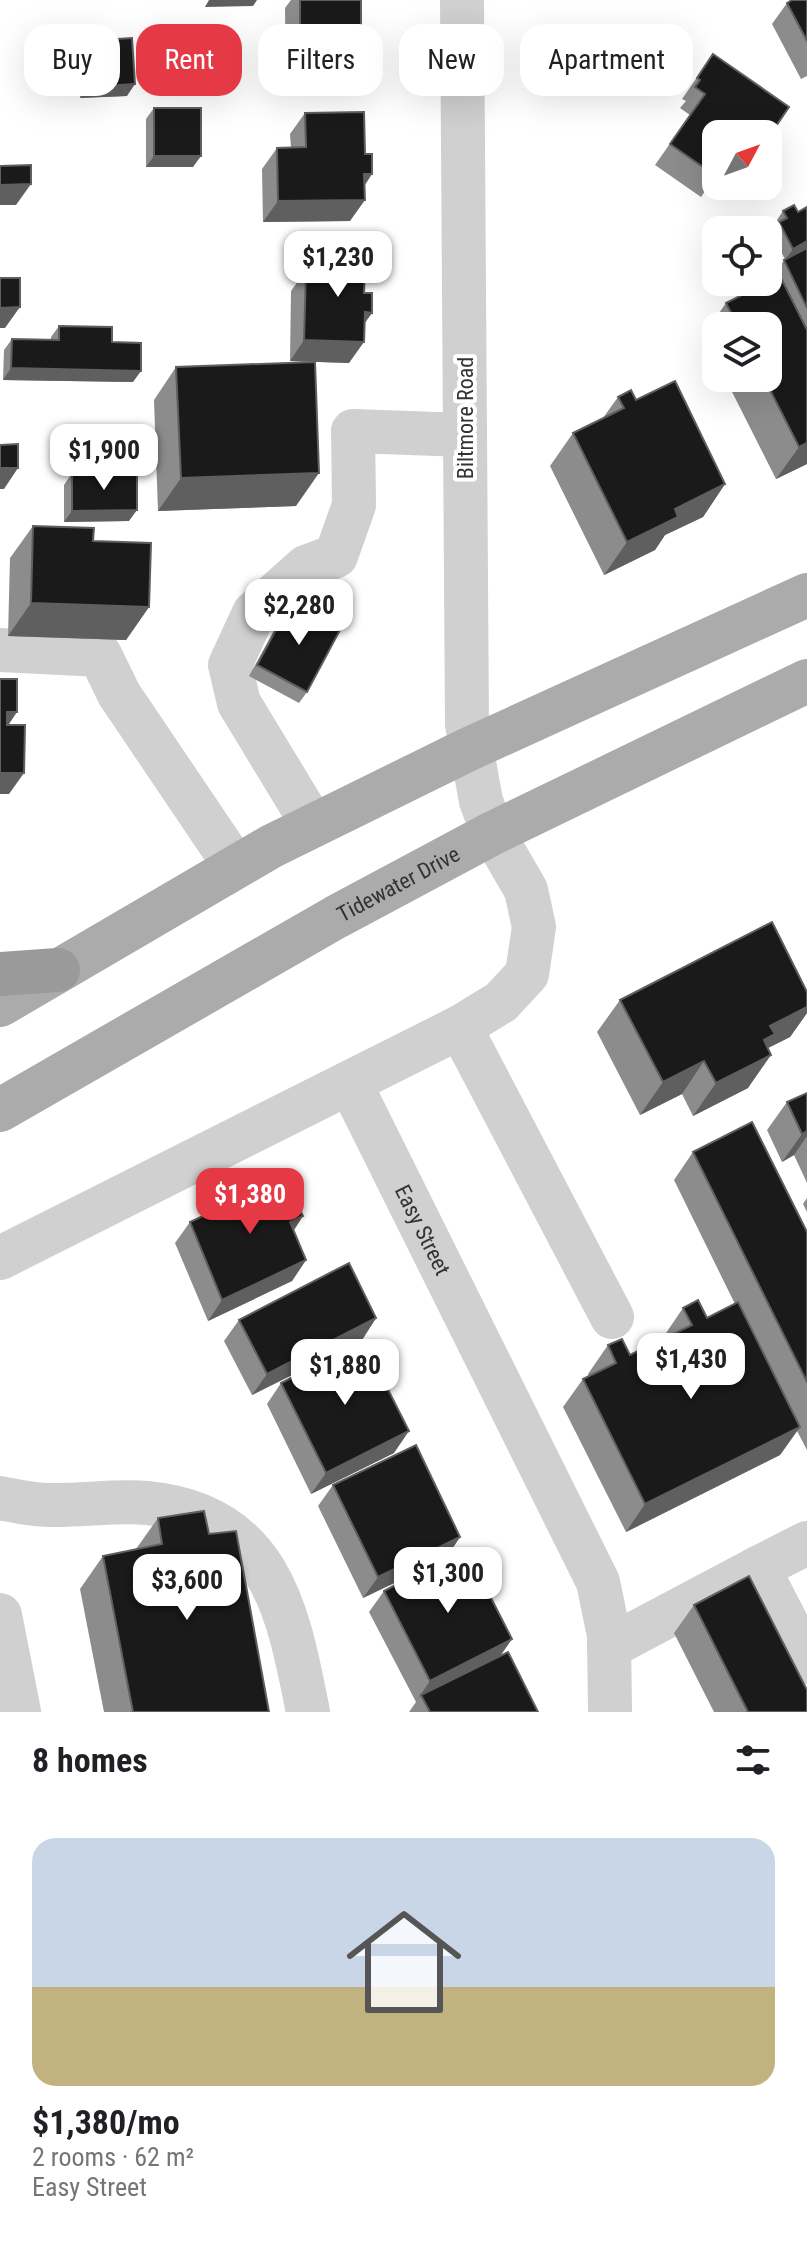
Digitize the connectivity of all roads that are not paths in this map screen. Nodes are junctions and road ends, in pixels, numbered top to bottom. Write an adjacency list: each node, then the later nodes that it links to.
1 (462, 0): 2 (street, Biltmore Road)
2 (465, 435): 6 (street, Biltmore Road); 7 (street)
3 (807, 595): 6 (main road)
4 (0, 650): 9 (street)
5 (807, 681): 8 (main road, Tidewater Drive)
6 (469, 749): 7 (main road); 8 (street, Biltmore Road)
7 (313, 825): 9 (main road)
8 (493, 833): 13 (street); 15 (main road, Tidewater Drive)
9 (235, 866): 10 (main road)
10 (58, 970): 11 (highway); 12 (main road)
11 (0, 974)
12 (0, 1005)
13 (460, 1027): 14 (street); 17 (street)
14 (350, 1083): 16 (street); 22 (street, Easy Street)
15 (0, 1110)
16 (0, 1258)
17 (612, 1317)
18 (0, 1498): 25 (street)
19 (807, 1543): 20 (street)
20 (758, 1568): 22 (street); 23 (street)
21 (0, 1615): 24 (street)
22 (609, 1647): 26 (street, Easy Street)
23 (807, 1662)
24 (19, 1712)
25 (308, 1712)
26 (610, 1712)

